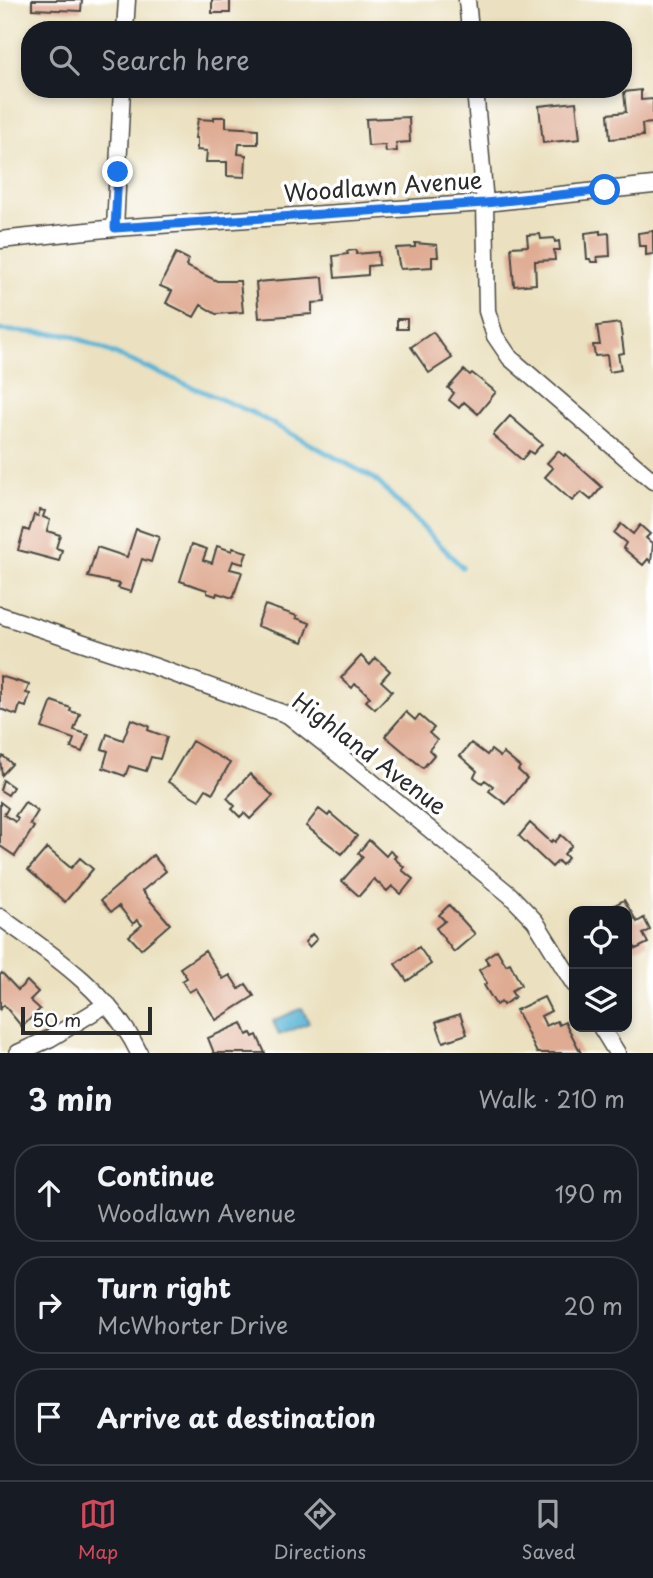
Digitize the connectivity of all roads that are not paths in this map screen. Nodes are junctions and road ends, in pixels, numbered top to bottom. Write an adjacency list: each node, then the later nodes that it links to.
1 (127, 0): 3 (street)
2 (467, 0): 4 (street)
3 (126, 21)
4 (469, 21)
5 (122, 98): 9 (street)
6 (476, 98): 8 (street)
7 (653, 185): 8 (street, Woodlawn Avenue)
8 (485, 203): 9 (street, Woodlawn Avenue); 11 (street)
9 (115, 228): 10 (street, Woodlawn Avenue)
10 (0, 240)
11 (653, 481)
12 (0, 615): 14 (street, Highland Avenue)
13 (0, 917): 15 (street)
14 (569, 976)
15 (107, 1004): 17 (street); 18 (street)
16 (604, 1032): 19 (street)
17 (18, 1053)
18 (139, 1053)
19 (617, 1053)

